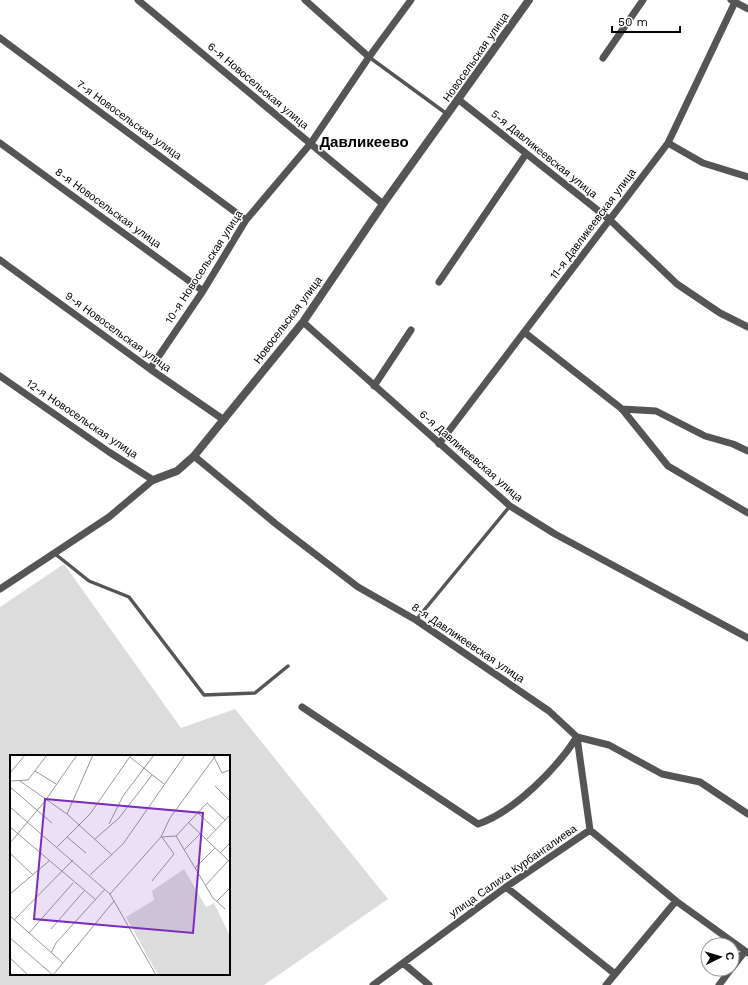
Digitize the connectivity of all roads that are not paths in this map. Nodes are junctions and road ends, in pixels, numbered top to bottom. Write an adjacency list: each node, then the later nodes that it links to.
1 (138, 0): 14 (street, 6-я Новосельская улица)
2 (305, 0): 9 (street)
3 (411, 0): 9 (street, 10-я Новосельская улица)
4 (530, 0): 11 (street, Новосельская улица)
5 (643, 0): 10 (street)
6 (734, 1): 7 (street); 15 (street, 11-я Давликеевская улица)
7 (748, 10)
8 (0, 38): 19 (street, 7-я Новосельская улица)
9 (369, 57): 12 (lane); 14 (street, 10-я Новосельская улица)
10 (603, 58)
11 (459, 100): 12 (street, Новосельская улица); 16 (street, 5-я Давликеевская улица)
12 (448, 114): 18 (street, Новосельская улица)
13 (0, 143): 23 (street, 8-я Новосельская улица)
14 (311, 143): 18 (street, 6-я Новосельская улица); 19 (street, 10-я Новосельская улица)
15 (668, 143): 17 (street); 20 (street, 11-я Давликеевская улица)
16 (526, 154): 20 (street, 5-я Давликеевская улица); 22 (street)
17 (748, 177)
18 (383, 204): 24 (street, Новосельская улица)
19 (246, 220): 23 (street, 10-я Новосельская улица)
20 (610, 220): 25 (street, 5-я Давликеевская улица); 27 (street, 11-я Давликеевская улица)
21 (0, 260): 28 (street, 9-я Новосельская улица)
22 (439, 282)
23 (203, 291): 28 (street, 10-я Новосельская улица)
24 (303, 322): 30 (street, 6-я Давликеевская улица); 32 (street, Новосельская улица)
25 (748, 326)
26 (410, 330): 30 (street)
27 (524, 332): 31 (street); 33 (street, 11-я Давликеевская улица)
28 (150, 369): 32 (street, 9-я Новосельская улица)
29 (0, 376): 36 (street, 12-я Новосельская улица)
30 (374, 386): 33 (street, 6-я Давликеевская улица)
31 (622, 409): 34 (street); 38 (street)
32 (224, 420): 35 (street, Новосельская улица)
33 (439, 444): 37 (street, 6-я Давликеевская улица)
34 (748, 451)
35 (194, 456): 36 (street, Новосельская улица); 41 (street, 8-я Давликеевская улица)
36 (153, 480): 39 (street, Новосельская улица)
37 (510, 506): 41 (lane); 42 (street, 6-я Давликеевская улица)
38 (748, 513)
39 (54, 553): 40 (street, Новосельская улица); 43 (lane)
40 (0, 589)
41 (416, 620): 45 (street, 8-я Давликеевская улица)
42 (748, 638)
43 (288, 666)
44 (302, 707): 45 (street)
45 (577, 737): 46 (street, 8-я Давликеевская улица); 47 (street, улица Салиха Курбангалиева)
46 (748, 814)
47 (590, 830): 48 (street, улица Салиха Курбангалиева); 49 (street)
48 (506, 887): 52 (street, улица Салиха Курбангалиева); 53 (street)
49 (676, 900): 50 (street); 53 (street)
50 (747, 952): 51 (street)
51 (740, 960)
52 (402, 963): 55 (street, улица Салиха Курбангалиева); 56 (street)
53 (615, 974): 57 (street)
54 (726, 977): 58 (street)
55 (373, 985)
56 (428, 985)
57 (606, 985)
58 (719, 985)

